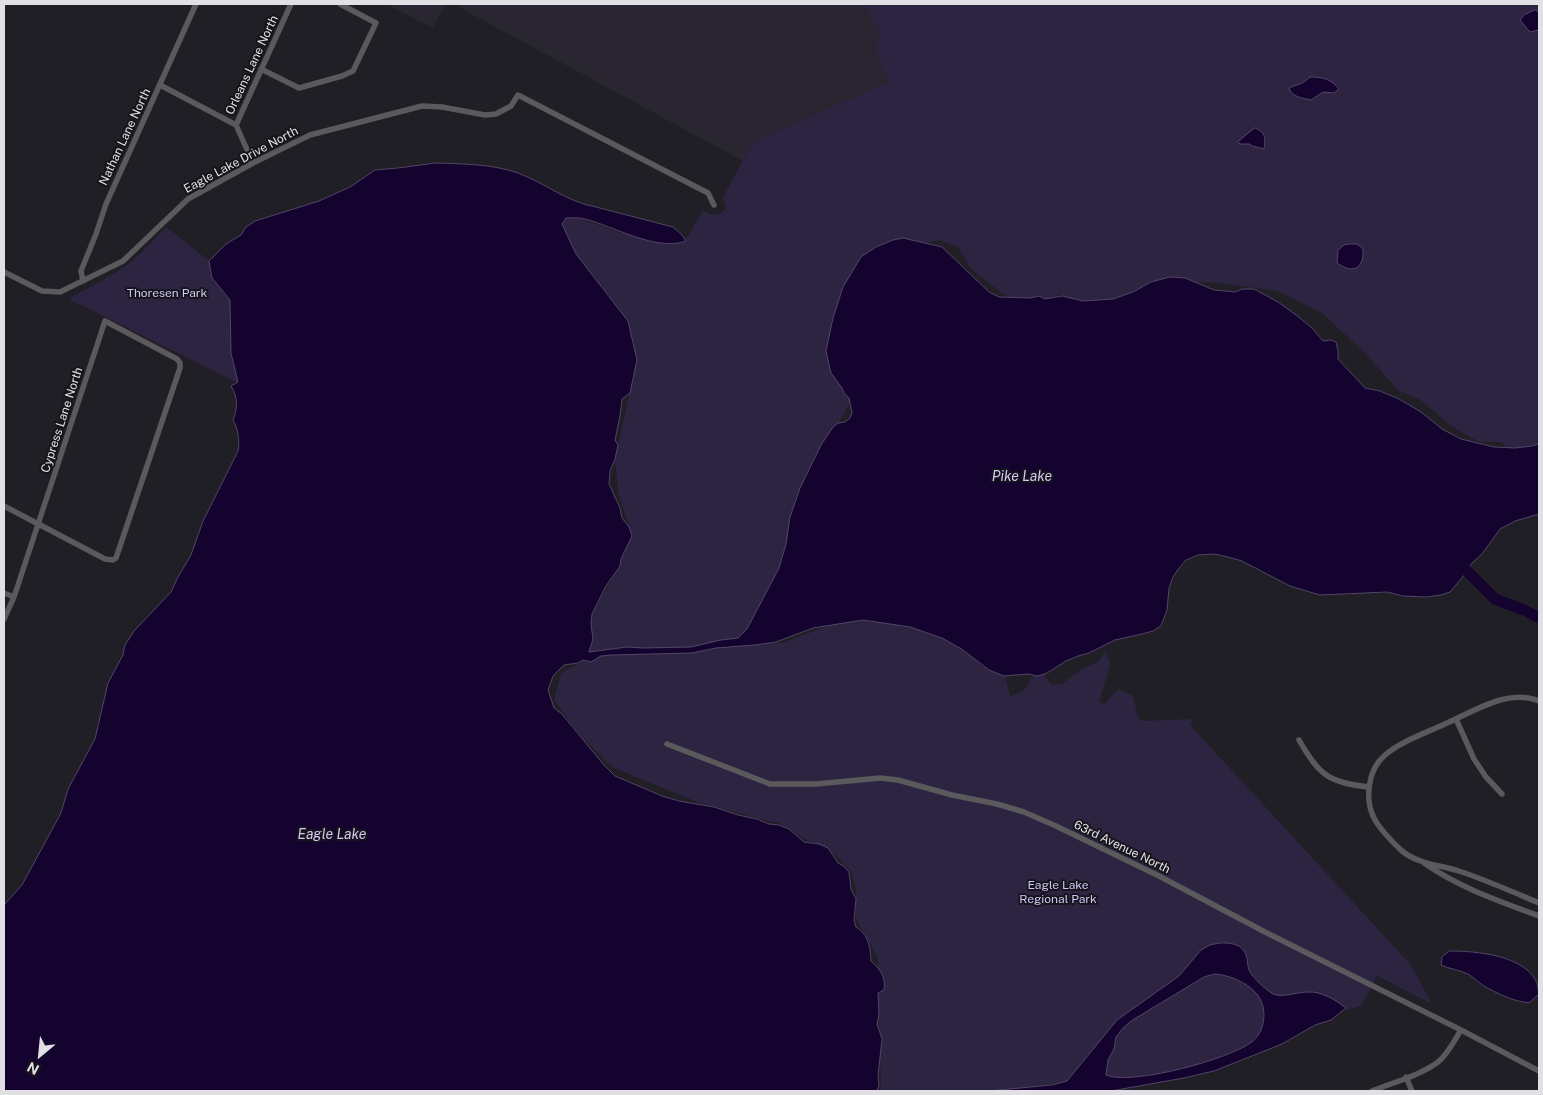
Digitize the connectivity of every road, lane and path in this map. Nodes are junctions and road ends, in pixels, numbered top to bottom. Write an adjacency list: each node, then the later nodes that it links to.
1 (196, 4): 5 (street, Nathan Lane North)
2 (291, 4): 4 (street, Orleans Lane North)
3 (340, 4): 4 (street)
4 (261, 69): 6 (street, Orleans Lane North)
5 (160, 86): 6 (street); 10 (street, Nathan Lane North)
6 (236, 124): 7 (street, Orleans Lane North)
7 (253, 162): 8 (street, Eagle Lake Drive North); 10 (street, Eagle Lake Drive North)
8 (714, 205)
9 (4, 272): 10 (street, Eagle Lake Drive North)
10 (83, 281)
11 (4, 506): 12 (street)
12 (38, 524): 12 (street, Cypress Lane North); 14 (street)
13 (4, 593): 14 (street)
14 (14, 597): 15 (street)
15 (4, 619)
16 (1539, 701): 17 (street)
17 (1456, 719): 20 (street); 21 (street)
18 (1299, 740): 20 (street)
19 (667, 744): 25 (street, 63rd Avenue North)
20 (1369, 787): 22 (street)
21 (1502, 794)
22 (1420, 861): 23 (street); 24 (street)
23 (1539, 903)
24 (1539, 916)
25 (1461, 1030): 26 (street, 63rd Avenue North); 27 (street)
26 (1539, 1071)
27 (1406, 1077): 28 (street); 29 (street)
28 (1372, 1091)
29 (1412, 1091)

